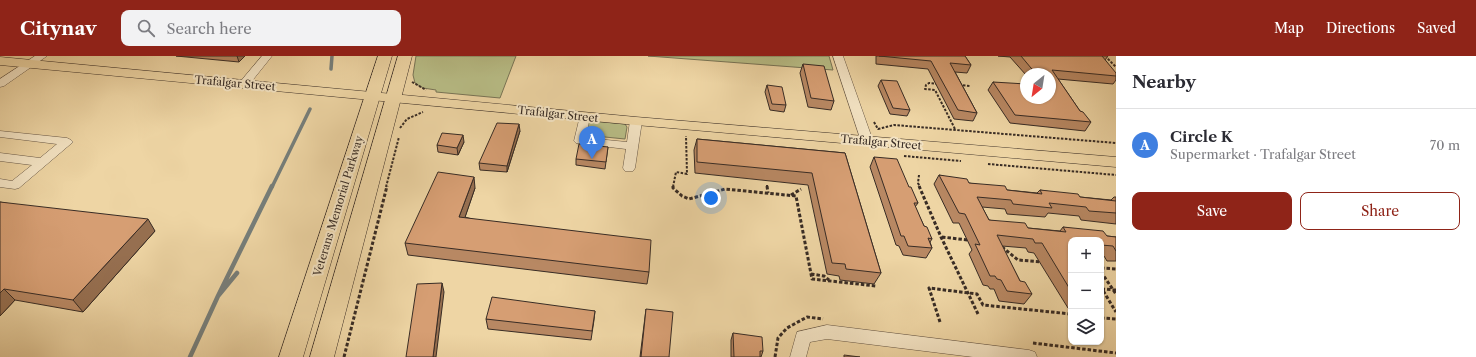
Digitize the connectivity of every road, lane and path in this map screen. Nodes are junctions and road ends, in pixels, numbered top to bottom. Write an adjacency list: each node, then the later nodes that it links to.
1 (42, 56): 8 (street)
2 (267, 56): 12 (street)
3 (385, 56): 17 (highway, Veterans Memorial Parkway)
4 (405, 56): 18 (highway, Veterans Memorial Parkway)
5 (838, 56): 26 (street)
6 (1105, 56): 9 (path)
7 (0, 61): 8 (main road, Trafalgar Street)
8 (31, 64): 11 (street); 12 (main road, Trafalgar Street)
9 (1116, 67)
10 (411, 77): 16 (path)
11 (0, 84)
12 (244, 84): 17 (main road, Trafalgar Street)
13 (943, 84): 23 (path)
14 (957, 85): 15 (path)
15 (970, 86)
16 (429, 90)
17 (372, 96): 18 (main road, Trafalgar Street); 58 (highway, Veterans Memorial Parkway)
18 (394, 98): 20 (main road, Trafalgar Street); 59 (highway, Veterans Memorial Parkway)
19 (429, 112): 60 (path)
20 (585, 116): 21 (main road, Trafalgar Street); 28 (street)
21 (636, 121): 26 (main road, Trafalgar Street); 28 (street)
22 (878, 129): 23 (path)
23 (956, 130): 27 (path)
24 (0, 134): 30 (street)
25 (686, 135): 37 (path)
26 (867, 141): 31 (main road, Trafalgar Street)
27 (1116, 143)
28 (632, 146): 32 (street)
29 (0, 157): 30 (street)
30 (42, 162): 34 (street)
31 (1116, 162)
32 (628, 168)
33 (919, 175): 39 (path)
34 (0, 183)
35 (767, 185): 37 (path)
36 (801, 189): 38 (path)
37 (768, 193): 38 (path)
38 (791, 196): 46 (path)
39 (941, 237): 40 (path); 48 (path)
40 (973, 241)
41 (997, 244): 42 (path)
42 (1048, 263)
43 (1104, 268): 44 (path)
44 (1116, 269)
45 (1102, 273): 47 (path)
46 (876, 286)
47 (1114, 289): 49 (path); 50 (path)
48 (968, 293): 51 (path); 52 (path); 55 (path)
49 (1116, 294)
50 (1116, 312)
51 (978, 314)
52 (1068, 314)
53 (1104, 318): 54 (path)
54 (1116, 319)
55 (940, 322)
56 (784, 332): 61 (path)
57 (1010, 356): 62 (street); 63 (street)
58 (291, 357)
59 (322, 357)
60 (344, 357)
61 (774, 357)
62 (798, 357)
63 (1029, 357)

